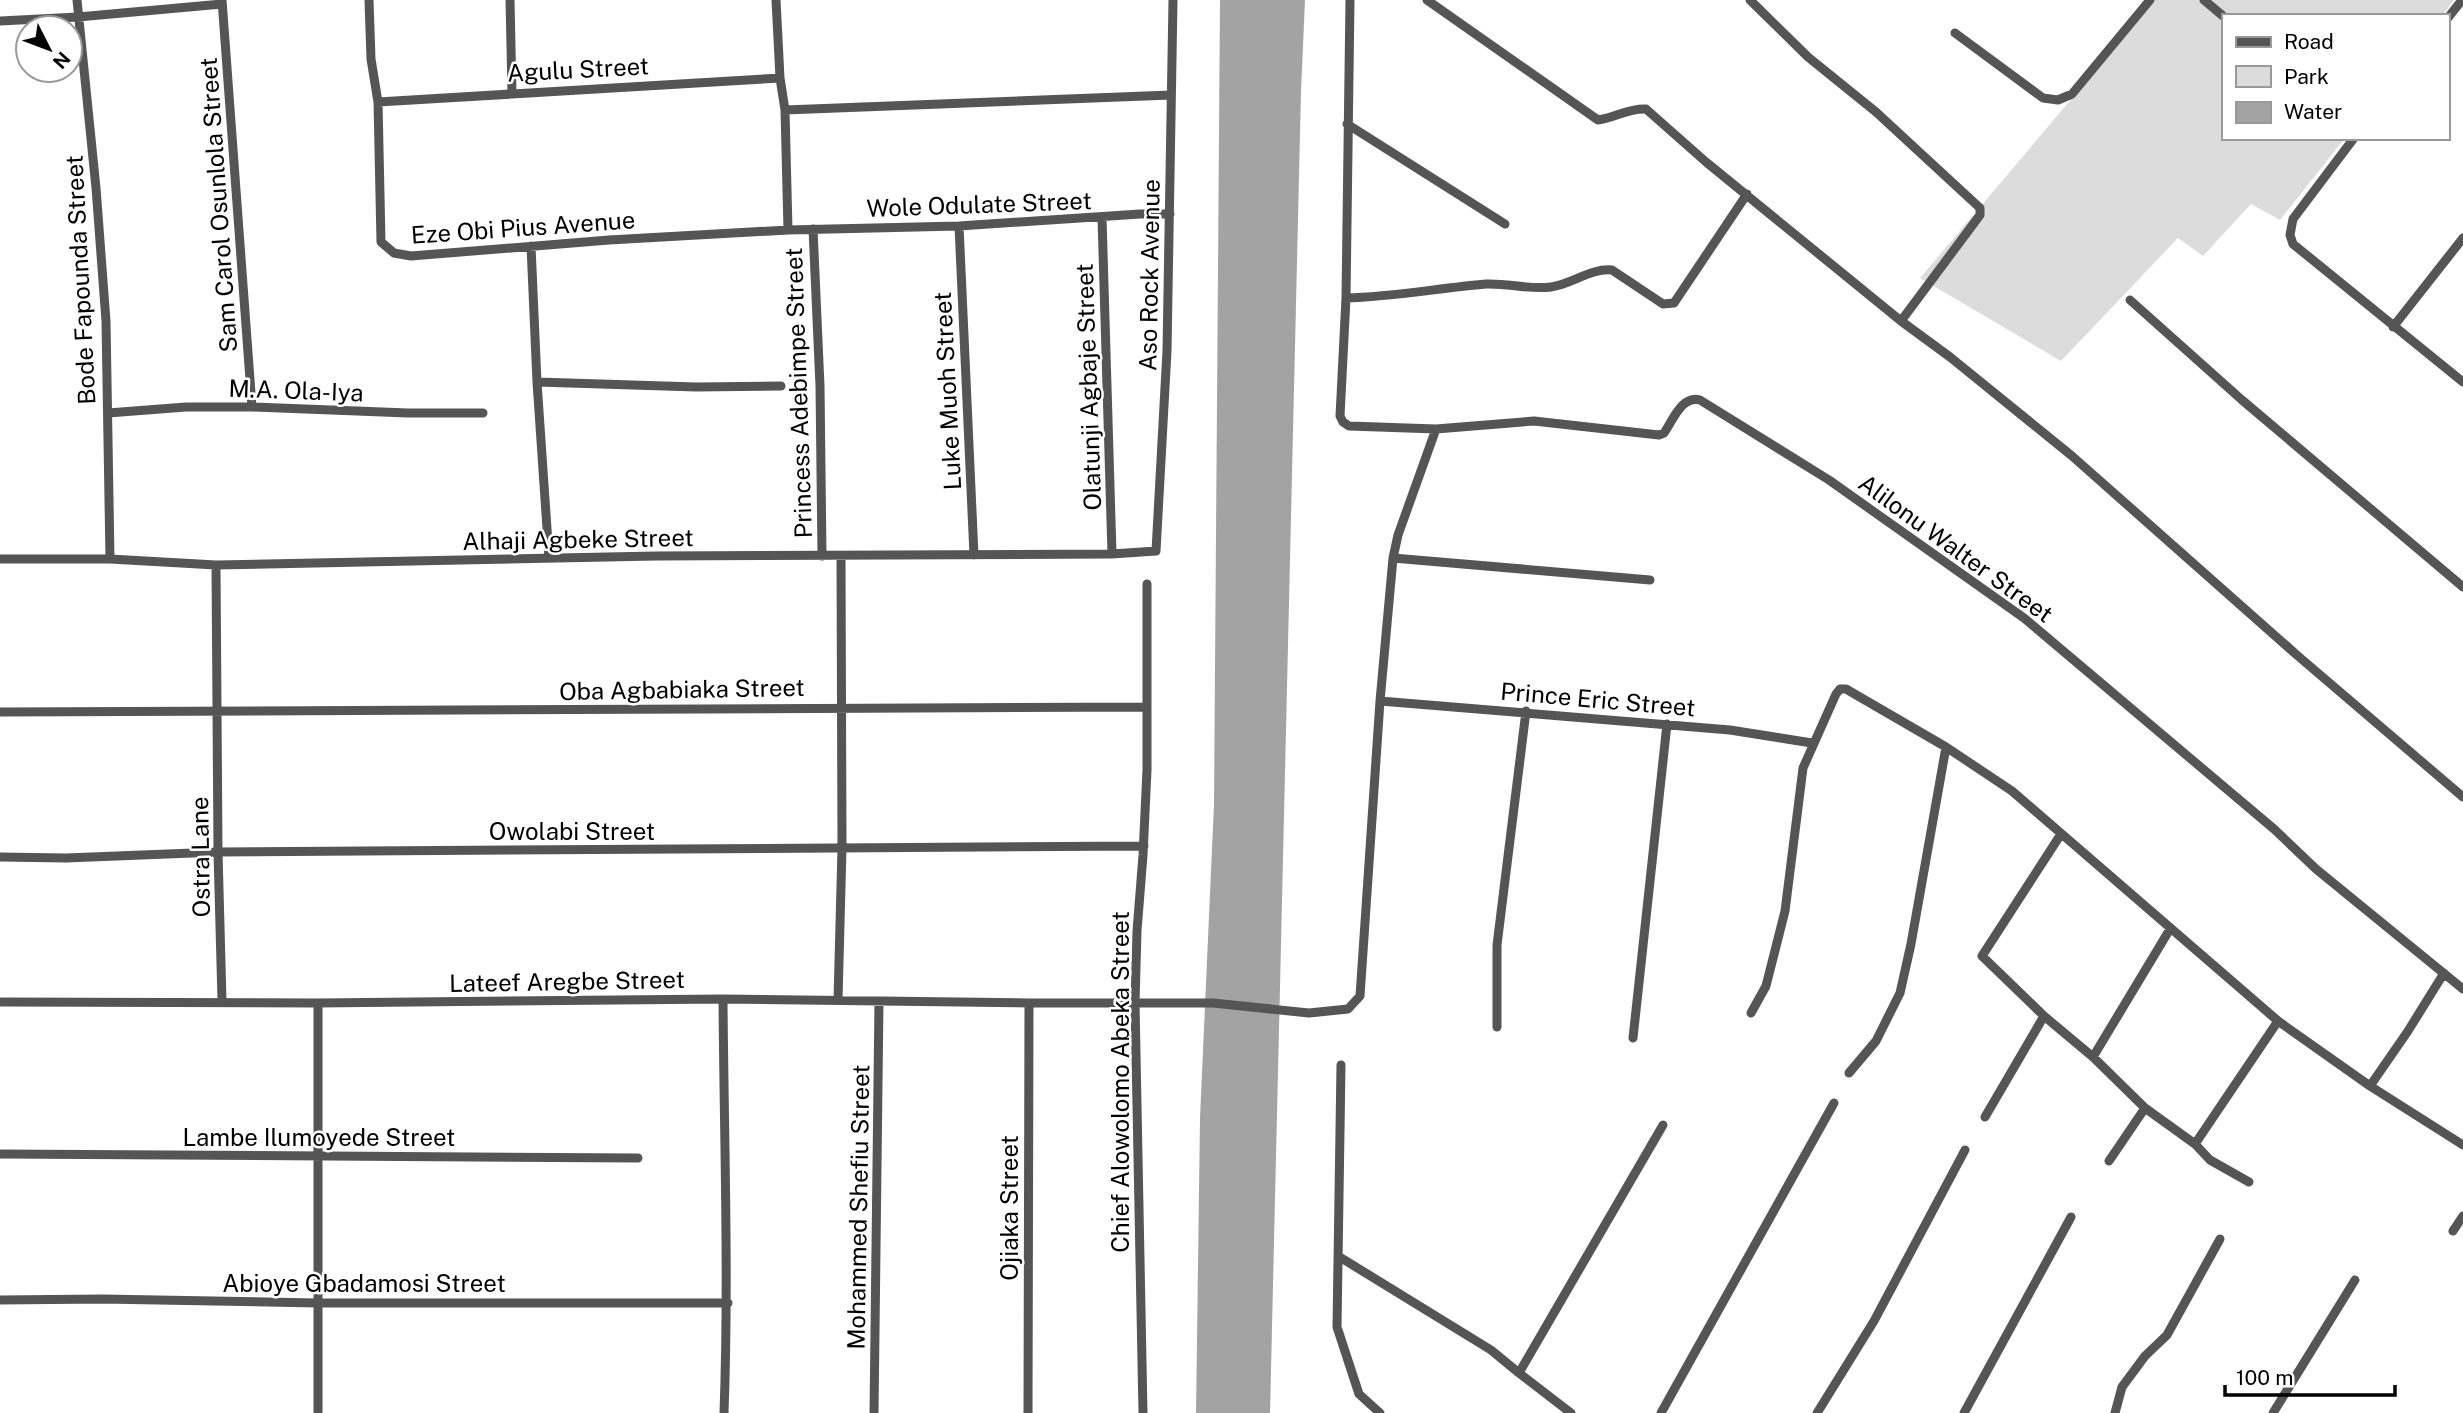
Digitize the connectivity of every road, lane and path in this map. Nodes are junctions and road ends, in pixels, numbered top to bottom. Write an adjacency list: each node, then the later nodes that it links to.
1 (369, 0): 20 (street, Eze Obi Pius Avenue)
2 (510, 0): 18 (street)
3 (776, 0): 17 (street)
4 (1173, 0): 19 (street, Aso Rock Avenue)
5 (1350, 0): 22 (street)
6 (1427, 0): 24 (street)
7 (1750, 0): 35 (street)
8 (2150, 0): 15 (street)
9 (2204, 0): 12 (street)
10 (2462, 0): 14 (street)
11 (222, 2): 13 (street); 40 (street, Sam Carol Osunlola Street)
12 (2222, 15)
13 (84, 16)
14 (2449, 16)
15 (1955, 33)
16 (84, 76): 41 (street, Bode Fapounda Street)
17 (780, 78): 18 (street, Agulu Street); 21 (street)
18 (512, 93): 20 (street, Agulu Street)
19 (1171, 96): 21 (street); 25 (street, Aso Rock Avenue)
20 (378, 102): 32 (street, Eze Obi Pius Avenue)
21 (785, 110): 30 (street)
22 (1348, 124): 27 (street); 33 (street)
23 (2352, 140): 36 (street)
24 (1747, 194): 33 (street); 35 (street)
25 (1170, 214): 26 (street, Wole Odulate Street); 44 (street, Aso Rock Avenue)
26 (1102, 218): 28 (street, Wole Odulate Street); 45 (street, Olatunji Agbaje Street)
27 (1505, 224)
28 (959, 226): 29 (street, Wole Odulate Street); 46 (street, Luke Muoh Street)
29 (813, 229): 30 (street, Wole Odulate Street); 47 (street, Princess Adebimpe Street)
30 (788, 230): 32 (street, Eze Obi Pius Avenue)
31 (2463, 238): 36 (street)
32 (531, 246): 37 (street)
33 (1346, 298): 43 (street, Alilonu Walter Street)
34 (2130, 300): 56 (street)
35 (1901, 321): 66 (street)
36 (2393, 327): 38 (street)
37 (537, 382): 39 (street); 50 (street)
38 (2463, 382)
39 (781, 386)
40 (251, 407): 41 (street, M.A. Ola-Iya); 42 (street, M.A. Ola-Iya)
41 (108, 413): 49 (street, Bode Fapounda Street)
42 (483, 413)
43 (1436, 429): 51 (street, Lateef Aregbe Street); 73 (street, Alilonu Walter Street)
44 (1156, 551): 45 (street, Alhaji Agbeke Street)
45 (1112, 554): 46 (street, Alhaji Agbeke Street)
46 (974, 555): 48 (street, Alhaji Agbeke Street)
47 (822, 556): 48 (street, Alhaji Agbeke Street); 50 (street, Alhaji Agbeke Street)
48 (841, 557): 58 (street)
49 (110, 558): 52 (street, Alhaji Agbeke Street); 53 (street, Alhaji Agbeke Street)
50 (549, 558): 53 (street, Alhaji Agbeke Street)
51 (1393, 558): 54 (street); 57 (street, Lateef Aregbe Street)
52 (0, 559)
53 (216, 565): 62 (street, Ostra Lane)
54 (1650, 580)
55 (1147, 584): 59 (street, Chief Alowolomo Abeka Street)
56 (2463, 587)
57 (1380, 701): 60 (street, Prince Eric Street); 82 (street, Lateef Aregbe Street)
58 (841, 707): 59 (street, Oba Agbabiaka Street); 62 (street, Oba Agbabiaka Street); 69 (street)
59 (1147, 707): 68 (street, Chief Alowolomo Abeka Street)
60 (1525, 711): 63 (street, Prince Eric Street); 86 (street)
61 (0, 712): 62 (street, Oba Agbabiaka Street)
62 (217, 713): 70 (street, Ostra Lane)
63 (1667, 724): 64 (street, Prince Eric Street); 87 (street)
64 (1812, 743): 65 (street); 83 (street)
65 (1946, 747): 67 (street); 90 (street)
66 (2463, 797)
67 (2061, 834): 72 (street); 84 (street)
68 (1144, 846): 69 (street, Owolabi Street); 82 (street, Chief Alowolomo Abeka Street)
69 (842, 848): 70 (street, Owolabi Street); 76 (street)
70 (218, 852): 71 (street, Owolabi Street); 77 (street, Ostra Lane)
71 (0, 857)
72 (2169, 929): 85 (street); 88 (street)
73 (2444, 973): 74 (street, Alilonu Walter Street); 91 (street)
74 (2463, 989)
75 (723, 999): 76 (street, Lateef Aregbe Street); 80 (street, Lateef Aregbe Street); 112 (street)
76 (838, 1000): 78 (street, Lateef Aregbe Street)
77 (222, 1001): 79 (street, Lateef Aregbe Street); 80 (street, Lateef Aregbe Street)
78 (879, 1001): 81 (street, Lateef Aregbe Street); 116 (street, Mohammed Shefiu Street)
79 (0, 1002)
80 (318, 1003): 100 (street)
81 (1029, 1003): 82 (street, Lateef Aregbe Street); 117 (street, Ojiaka Street)
82 (1135, 1003): 118 (street, Chief Alowolomo Abeka Street)
83 (1751, 1013)
84 (2044, 1016): 88 (street); 94 (street)
85 (2278, 1021): 91 (street); 96 (street)
86 (1497, 1027)
87 (1633, 1038)
88 (2093, 1057): 93 (street)
89 (1341, 1065): 108 (street)
90 (1849, 1073)
91 (2370, 1086): 97 (street)
92 (1835, 1103): 121 (street)
93 (2145, 1108): 96 (street); 102 (street)
94 (1985, 1117)
95 (1662, 1125): 113 (street)
96 (2195, 1144): 103 (street)
97 (2463, 1145)
98 (1965, 1150): 122 (street)
99 (0, 1154): 100 (street, Lambe Ilumoyede Street)
100 (318, 1157): 101 (street, Lambe Ilumoyede Street); 111 (street)
101 (638, 1158)
102 (2109, 1161)
103 (2249, 1182)
104 (2463, 1216): 106 (street)
105 (2071, 1217): 123 (street)
106 (2453, 1231)
107 (2220, 1240): 124 (street)
108 (1338, 1256): 113 (street); 119 (street)
109 (2355, 1280): 125 (street)
110 (0, 1300): 111 (street, Abioye Gbadamosi Street)
111 (317, 1303): 112 (street, Abioye Gbadamosi Street); 114 (street)
112 (728, 1303): 115 (street)
113 (1519, 1373): 120 (street)
114 (318, 1413)
115 (724, 1413)
116 (874, 1413)
117 (1028, 1413)
118 (1143, 1413)
119 (1380, 1413)
120 (1571, 1413)
121 (1661, 1413)
122 (1817, 1413)
123 (1964, 1413)
124 (2115, 1413)
125 (2273, 1413)

